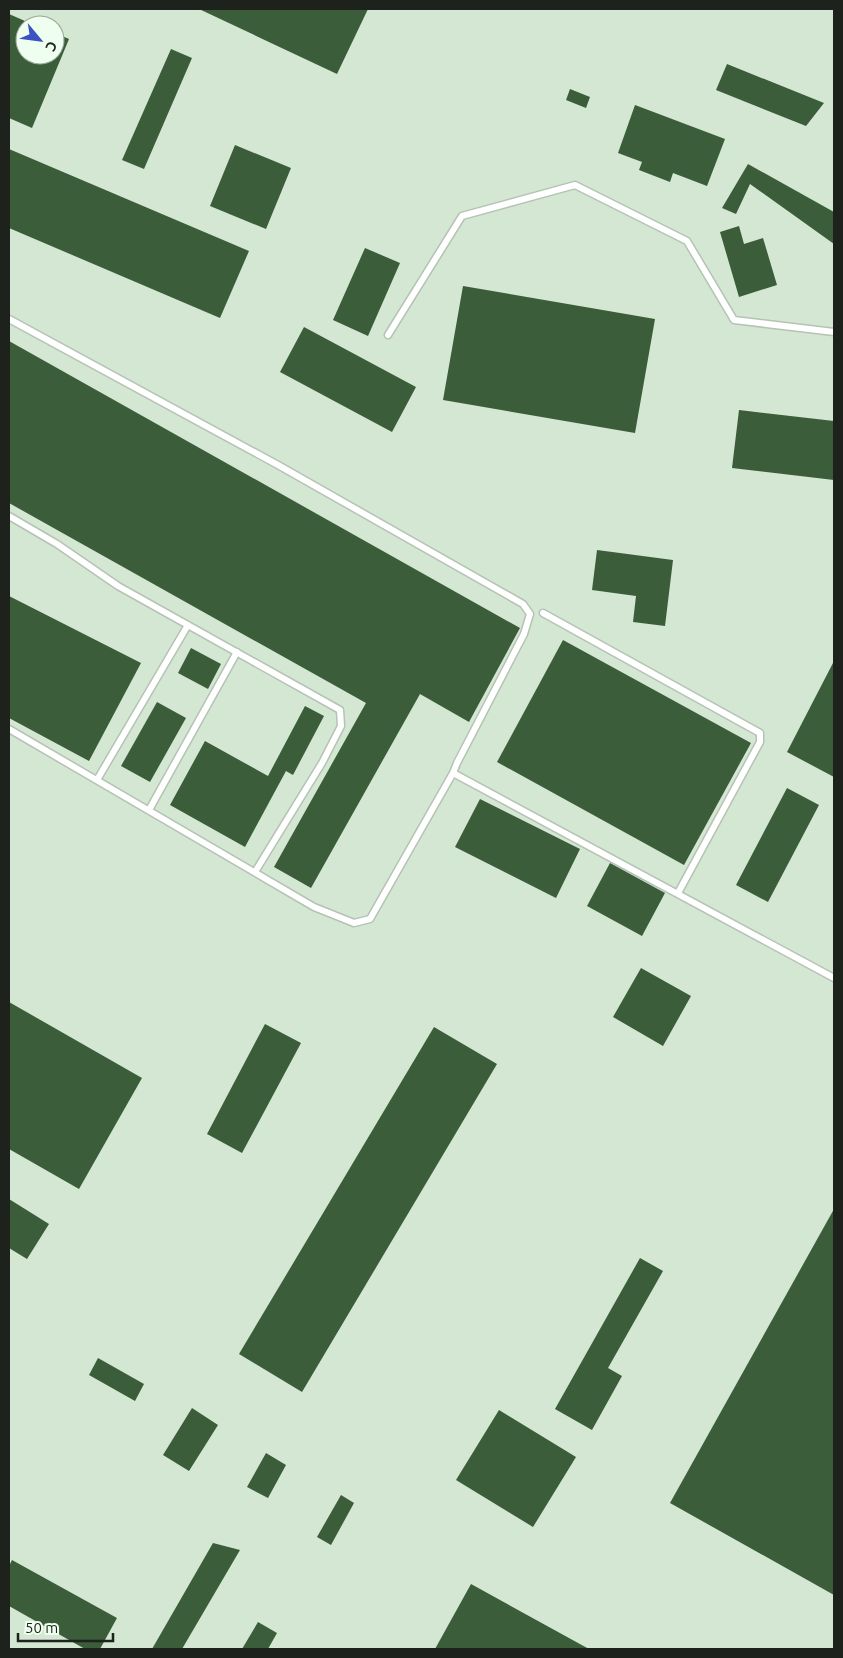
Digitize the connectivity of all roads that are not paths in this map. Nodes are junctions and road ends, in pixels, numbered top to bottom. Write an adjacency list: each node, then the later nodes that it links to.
1 (9, 319): 9 (lane)
2 (834, 332): 3 (lane)
3 (388, 336)
4 (9, 516): 6 (lane)
5 (543, 613): 13 (lane)
6 (188, 624): 7 (lane); 10 (lane)
7 (237, 652): 11 (lane); 12 (lane)
8 (9, 729): 10 (lane)
9 (454, 773): 12 (lane); 13 (lane)
10 (97, 780): 11 (lane)
11 (149, 810): 12 (lane)
12 (255, 872)
13 (678, 893): 14 (lane)
14 (834, 978)

